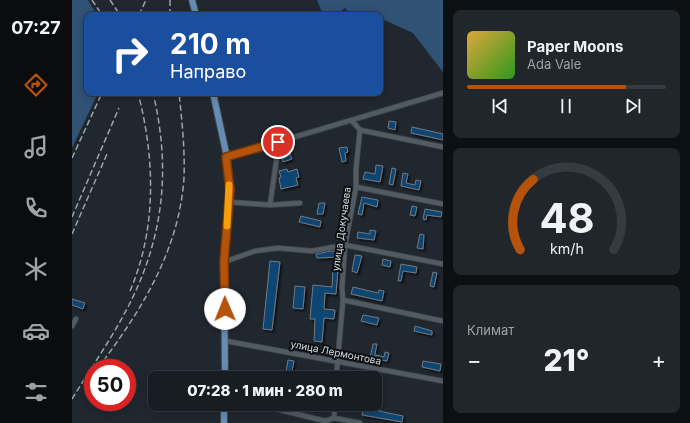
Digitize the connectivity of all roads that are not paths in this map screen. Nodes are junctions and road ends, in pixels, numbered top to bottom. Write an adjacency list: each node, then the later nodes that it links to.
1 (193, 0): 2 (main road)
2 (195, 12)
3 (443, 93): 5 (street)
4 (214, 96): 9 (main road)
5 (352, 121): 6 (street); 7 (street)
6 (360, 130): 8 (street); 10 (street, улица Докучаева)
7 (278, 142): 9 (street); 14 (street)
8 (443, 147)
9 (226, 157): 11 (main road)
10 (356, 187): 13 (street); 15 (street, улица Докучаева)
11 (229, 202): 14 (street); 16 (main road)
12 (300, 203): 14 (street)
13 (443, 204)
14 (270, 205)
15 (345, 245): 16 (street); 17 (street); 18 (street, улица Докучаева)
16 (224, 262): 22 (main road)
17 (443, 264)
18 (343, 300): 20 (street); 23 (street, улица Докучаева)
19 (76, 319): 21 (street)
20 (443, 321)
21 (72, 326)
22 (226, 341): 23 (street, улица Лермонтова); 24 (main road)
23 (337, 361): 25 (street, улица Докучаева); 26 (street, улица Лермонтова)
24 (225, 371)
25 (336, 371)
26 (443, 381)
27 (224, 411): 31 (main road)
28 (284, 411): 30 (street)
29 (334, 411): 30 (street)
30 (334, 418): 32 (street)
31 (224, 423)
32 (360, 423)

